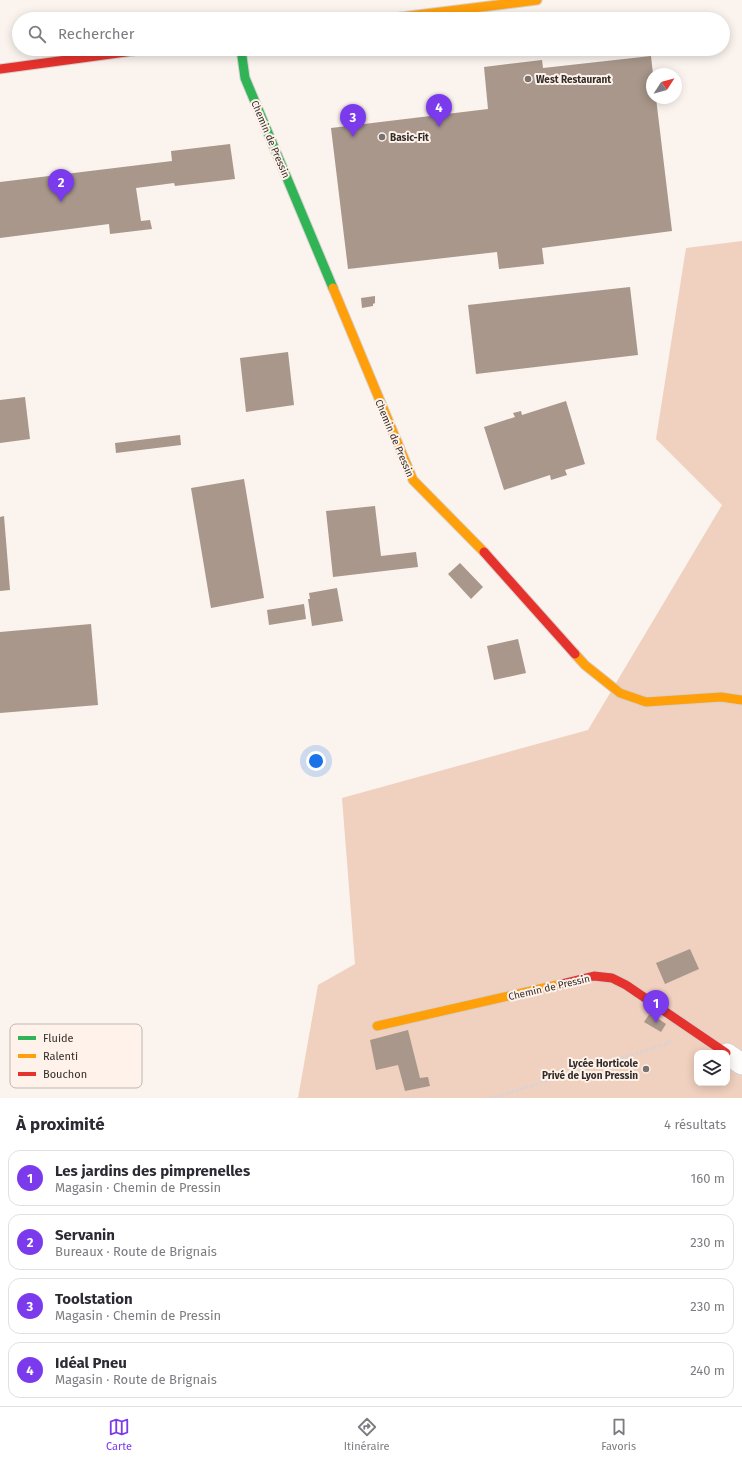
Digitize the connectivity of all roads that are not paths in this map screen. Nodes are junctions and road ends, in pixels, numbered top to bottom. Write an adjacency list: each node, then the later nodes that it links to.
1 (537, 0): 2 (street)
2 (440, 12)
3 (96, 56): 5 (street)
4 (242, 56): 6 (street, Chemin de Pressin)
5 (0, 69)
6 (742, 700)
7 (377, 1026): 8 (street, Chemin de Pressin)
8 (723, 1050)
9 (730, 1055): 10 (street, Chemin de Pressin)
10 (742, 1064)

